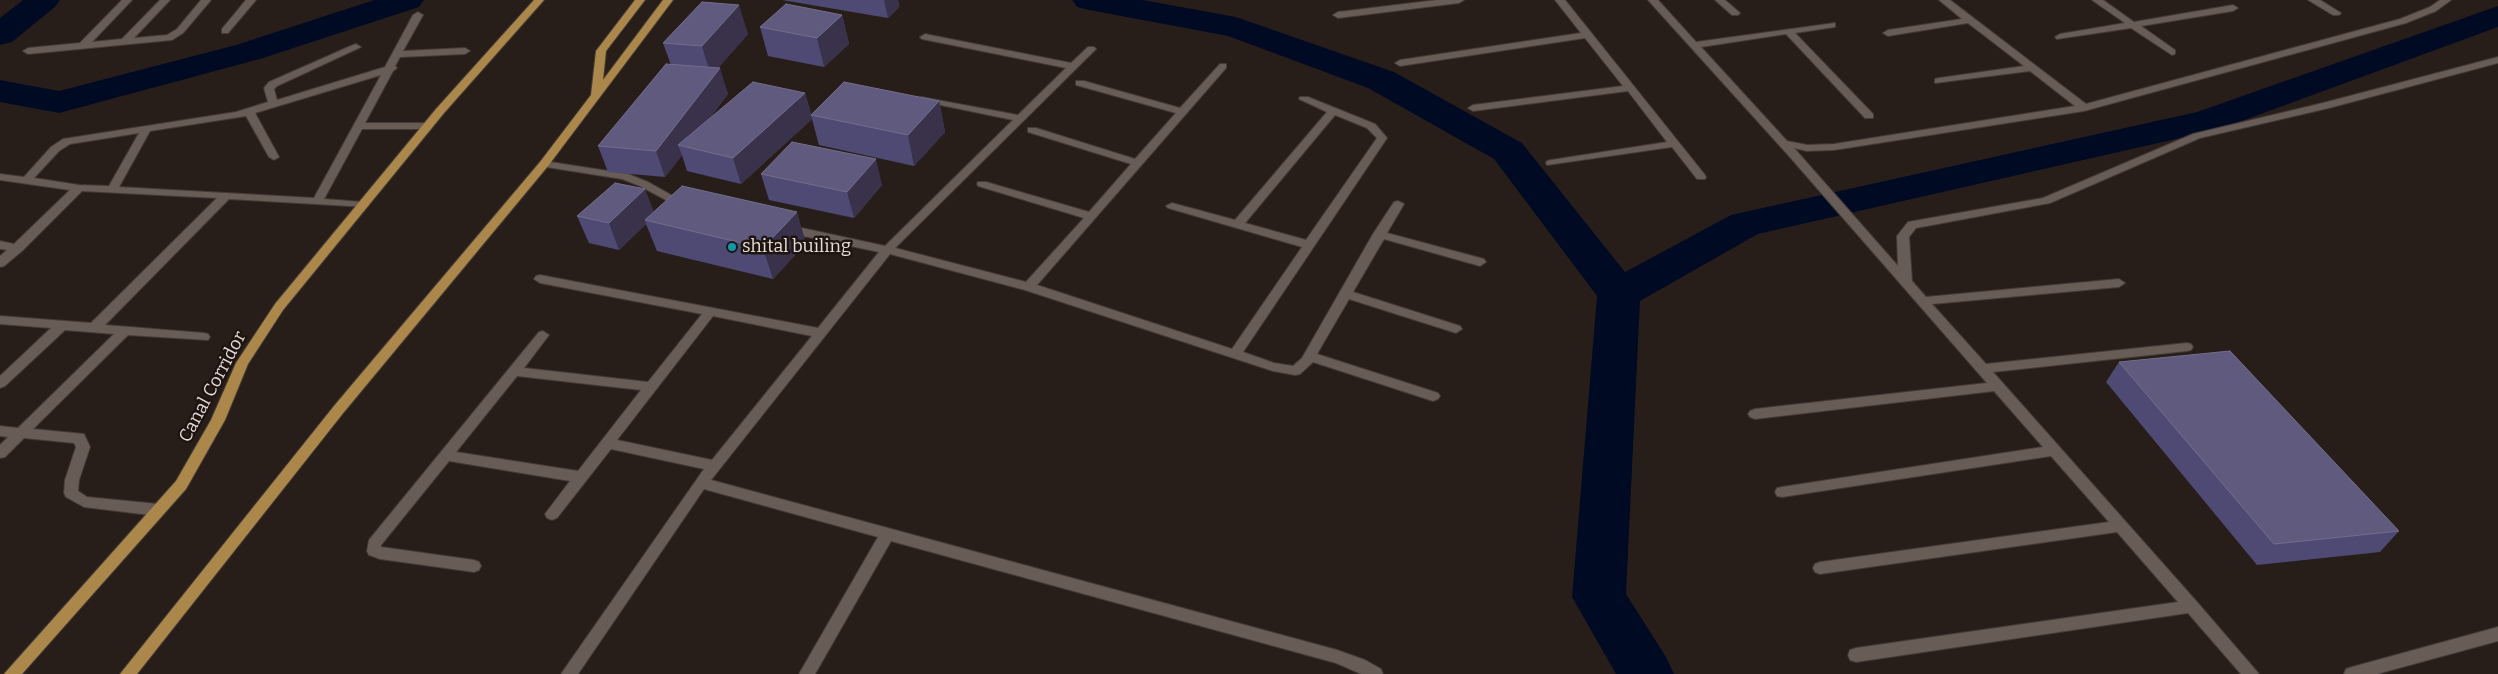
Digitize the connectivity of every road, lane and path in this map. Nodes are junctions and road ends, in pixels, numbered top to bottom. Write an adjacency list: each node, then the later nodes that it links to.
1 (127, 0): 32 (street)
2 (165, 0): 30 (street)
3 (206, 0): 30 (street)
4 (251, 0): 25 (street)
5 (539, 0): 60 (main road, Canal Corridor)
6 (640, 0): 48 (main road)
7 (668, 0): 48 (main road)
8 (1459, 0): 20 (street)
9 (1560, 0): 27 (street)
10 (1653, 0): 31 (street)
11 (1720, 0): 17 (street)
12 (1944, 0): 21 (street)
13 (2098, 0): 22 (street)
14 (2313, 0): 18 (street)
15 (2446, 0): 53 (street)
16 (2233, 8): 22 (street)
17 (1735, 13)
18 (2336, 13)
19 (418, 15): 38 (street)
20 (1338, 15)
21 (1971, 20): 26 (street); 44 (street)
22 (2134, 24): 28 (street); 37 (street)
23 (1832, 25): 24 (street)
24 (1788, 31): 31 (street); 57 (street)
25 (225, 32)
26 (1888, 32)
27 (1588, 35): 40 (street); 47 (street)
28 (2060, 36)
29 (925, 38): 41 (street)
30 (124, 43): 32 (street)
31 (1693, 45): 63 (street)
32 (83, 46): 35 (street)
33 (356, 47): 51 (street)
34 (1091, 48): 41 (street)
35 (28, 50)
36 (465, 51): 38 (street)
37 (2172, 52)
38 (399, 54): 43 (street)
39 (2498, 60): 92 (street)
40 (1400, 63)
41 (1072, 66): 58 (street)
42 (1223, 66): 56 (street)
43 (392, 68): 51 (street); 59 (street)
44 (2032, 68): 45 (street); 53 (street)
45 (1939, 81)
46 (1080, 83): 56 (street)
47 (1630, 88): 52 (street); 64 (street)
48 (596, 95): 68 (main road)
49 (915, 98): 58 (street)
50 (1304, 99): 54 (street)
51 (273, 104): 55 (street)
52 (1473, 108)
53 (2084, 108): 63 (street)
54 (1333, 111): 82 (street); 86 (street)
55 (249, 112): 61 (street); 65 (street)
56 (1182, 112): 66 (street)
57 (1868, 116)
58 (1020, 118): 88 (street)
59 (360, 126): 60 (street); 76 (street)
60 (427, 126): 78 (main road, Canal Corridor)
61 (146, 130): 71 (street); 74 (street)
62 (1032, 130): 66 (street)
63 (1782, 143): 92 (street)
64 (1674, 144): 67 (street); 70 (street)
65 (274, 157)
66 (1137, 163): 81 (street)
67 (1551, 163)
68 (544, 164): 80 (street); 136 (main road)
69 (0, 177): 71 (street)
70 (1701, 177)
71 (26, 181): 73 (street)
72 (982, 184): 81 (street)
73 (79, 188): 74 (street); 87 (street)
74 (112, 190): 75 (street)
75 (226, 195): 76 (street); 100 (street)
76 (316, 202): 78 (street)
77 (1398, 204): 84 (street)
78 (363, 205): 126 (main road, Canal Corridor)
79 (1172, 206): 82 (street)
80 (695, 209)
81 (1091, 216): 94 (street)
82 (1237, 224): 86 (street)
83 (775, 226): 88 (street)
84 (1379, 234): 89 (street); 95 (street)
85 (0, 245): 87 (street)
86 (1309, 245): 107 (street)
87 (18, 248): 90 (street)
88 (887, 250): 94 (street); 103 (street)
89 (1480, 262)
90 (0, 263)
91 (540, 279): 97 (street)
92 (1906, 282): 96 (street)
93 (2119, 283): 96 (street)
94 (1029, 287): 107 (street)
95 (1346, 294): 101 (street); 108 (street)
96 (1922, 301): 109 (street)
97 (710, 312): 103 (street); 113 (street)
98 (1, 321): 99 (street)
99 (62, 325): 100 (street); 111 (street)
100 (94, 328): 102 (street)
101 (1456, 329)
102 (125, 330): 105 (street); 117 (street)
103 (820, 333): 122 (street)
104 (543, 335): 110 (street)
105 (204, 337)
106 (2187, 347): 109 (street)
107 (1235, 354): 108 (street)
108 (1310, 356): 114 (street)
109 (1983, 369): 112 (street)
110 (514, 371): 113 (street); 121 (street)
111 (0, 383)
112 (1998, 386): 115 (street); 119 (street)
113 (652, 387): 118 (street)
114 (1433, 396)
115 (1755, 414)
116 (0, 431): 117 (street)
117 (22, 432): 120 (street); 126 (street)
118 (608, 443): 122 (street); 123 (street)
119 (2054, 450): 125 (street); 128 (street)
120 (0, 453)
121 (446, 455): 123 (street); 130 (street)
122 (715, 466): 124 (street)
123 (581, 477): 127 (street)
124 (701, 483): 129 (street); 137 (street)
125 (1782, 492)
126 (158, 510): 135 (main road, Canal Corridor)
127 (552, 514)
128 (2121, 526): 131 (street); 132 (street)
129 (887, 534): 138 (street); 139 (street)
130 (474, 566)
131 (1820, 568)
132 (2192, 606): 134 (street); 140 (street)
133 (2498, 634): 141 (street)
134 (1856, 655)
135 (12, 674)
136 (128, 674)
137 (569, 674)
138 (808, 674)
139 (1375, 674)
140 (2251, 674)
141 (2352, 674)

